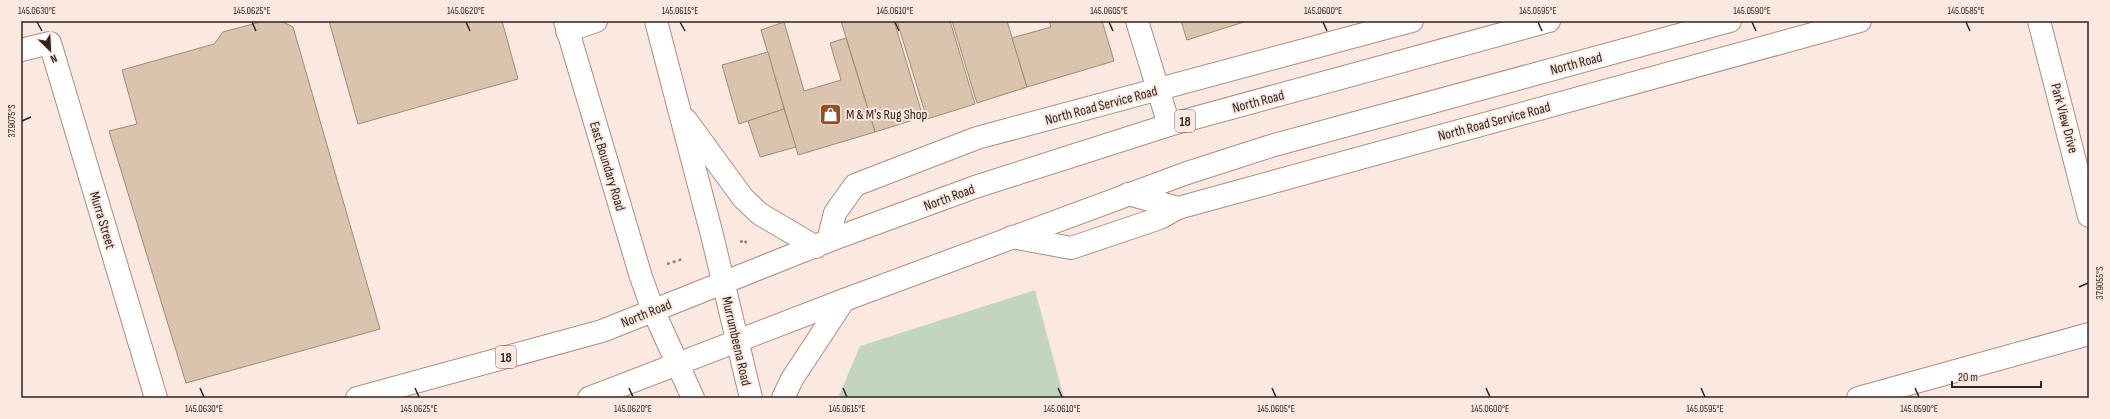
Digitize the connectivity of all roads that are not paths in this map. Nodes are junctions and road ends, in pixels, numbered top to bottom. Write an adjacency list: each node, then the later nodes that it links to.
1 (596, 21): 9 (main road)
2 (1137, 21): 11 (main road)
3 (1412, 21): 11 (main road, North Road Service Road)
4 (1549, 21): 13 (main road, North Road / 18)
5 (1730, 21): 14 (main road, North Road)
6 (1860, 21): 15 (main road, North Road Service Road)
7 (2039, 21): 16 (main road, Park View Drive)
8 (661, 22): 12 (main road)
9 (566, 26): 21 (main road, East Boundary Road)
10 (21, 50): 25 (main road, Murra Street)
11 (1157, 90): 13 (main road); 18 (main road, North Road Service Road)
12 (680, 111): 18 (main road); 19 (main road)
13 (1169, 125): 18 (main road, North Road / 18)
14 (1128, 194): 15 (main road); 17 (main road, North Road)
15 (1178, 208): 17 (main road)
16 (2089, 216)
17 (1012, 237): 20 (main road, North Road)
18 (822, 244): 19 (main road, North Road / 18)
19 (723, 283): 21 (main road, North Road / 18); 23 (main road, Murrumbeena Road)
20 (844, 300): 23 (main road, North Road); 30 (main road)
21 (653, 310): 24 (main road); 26 (main road, North Road / 18)
22 (2089, 334): 31 (main road)
23 (737, 342): 24 (main road, North Road); 29 (main road, Murrumbeena Road)
24 (679, 364): 27 (main road, North Road); 28 (main road)
25 (156, 398)
26 (357, 398)
27 (589, 398)
28 (693, 398)
29 (751, 398)
30 (783, 398)
31 (1858, 398)

